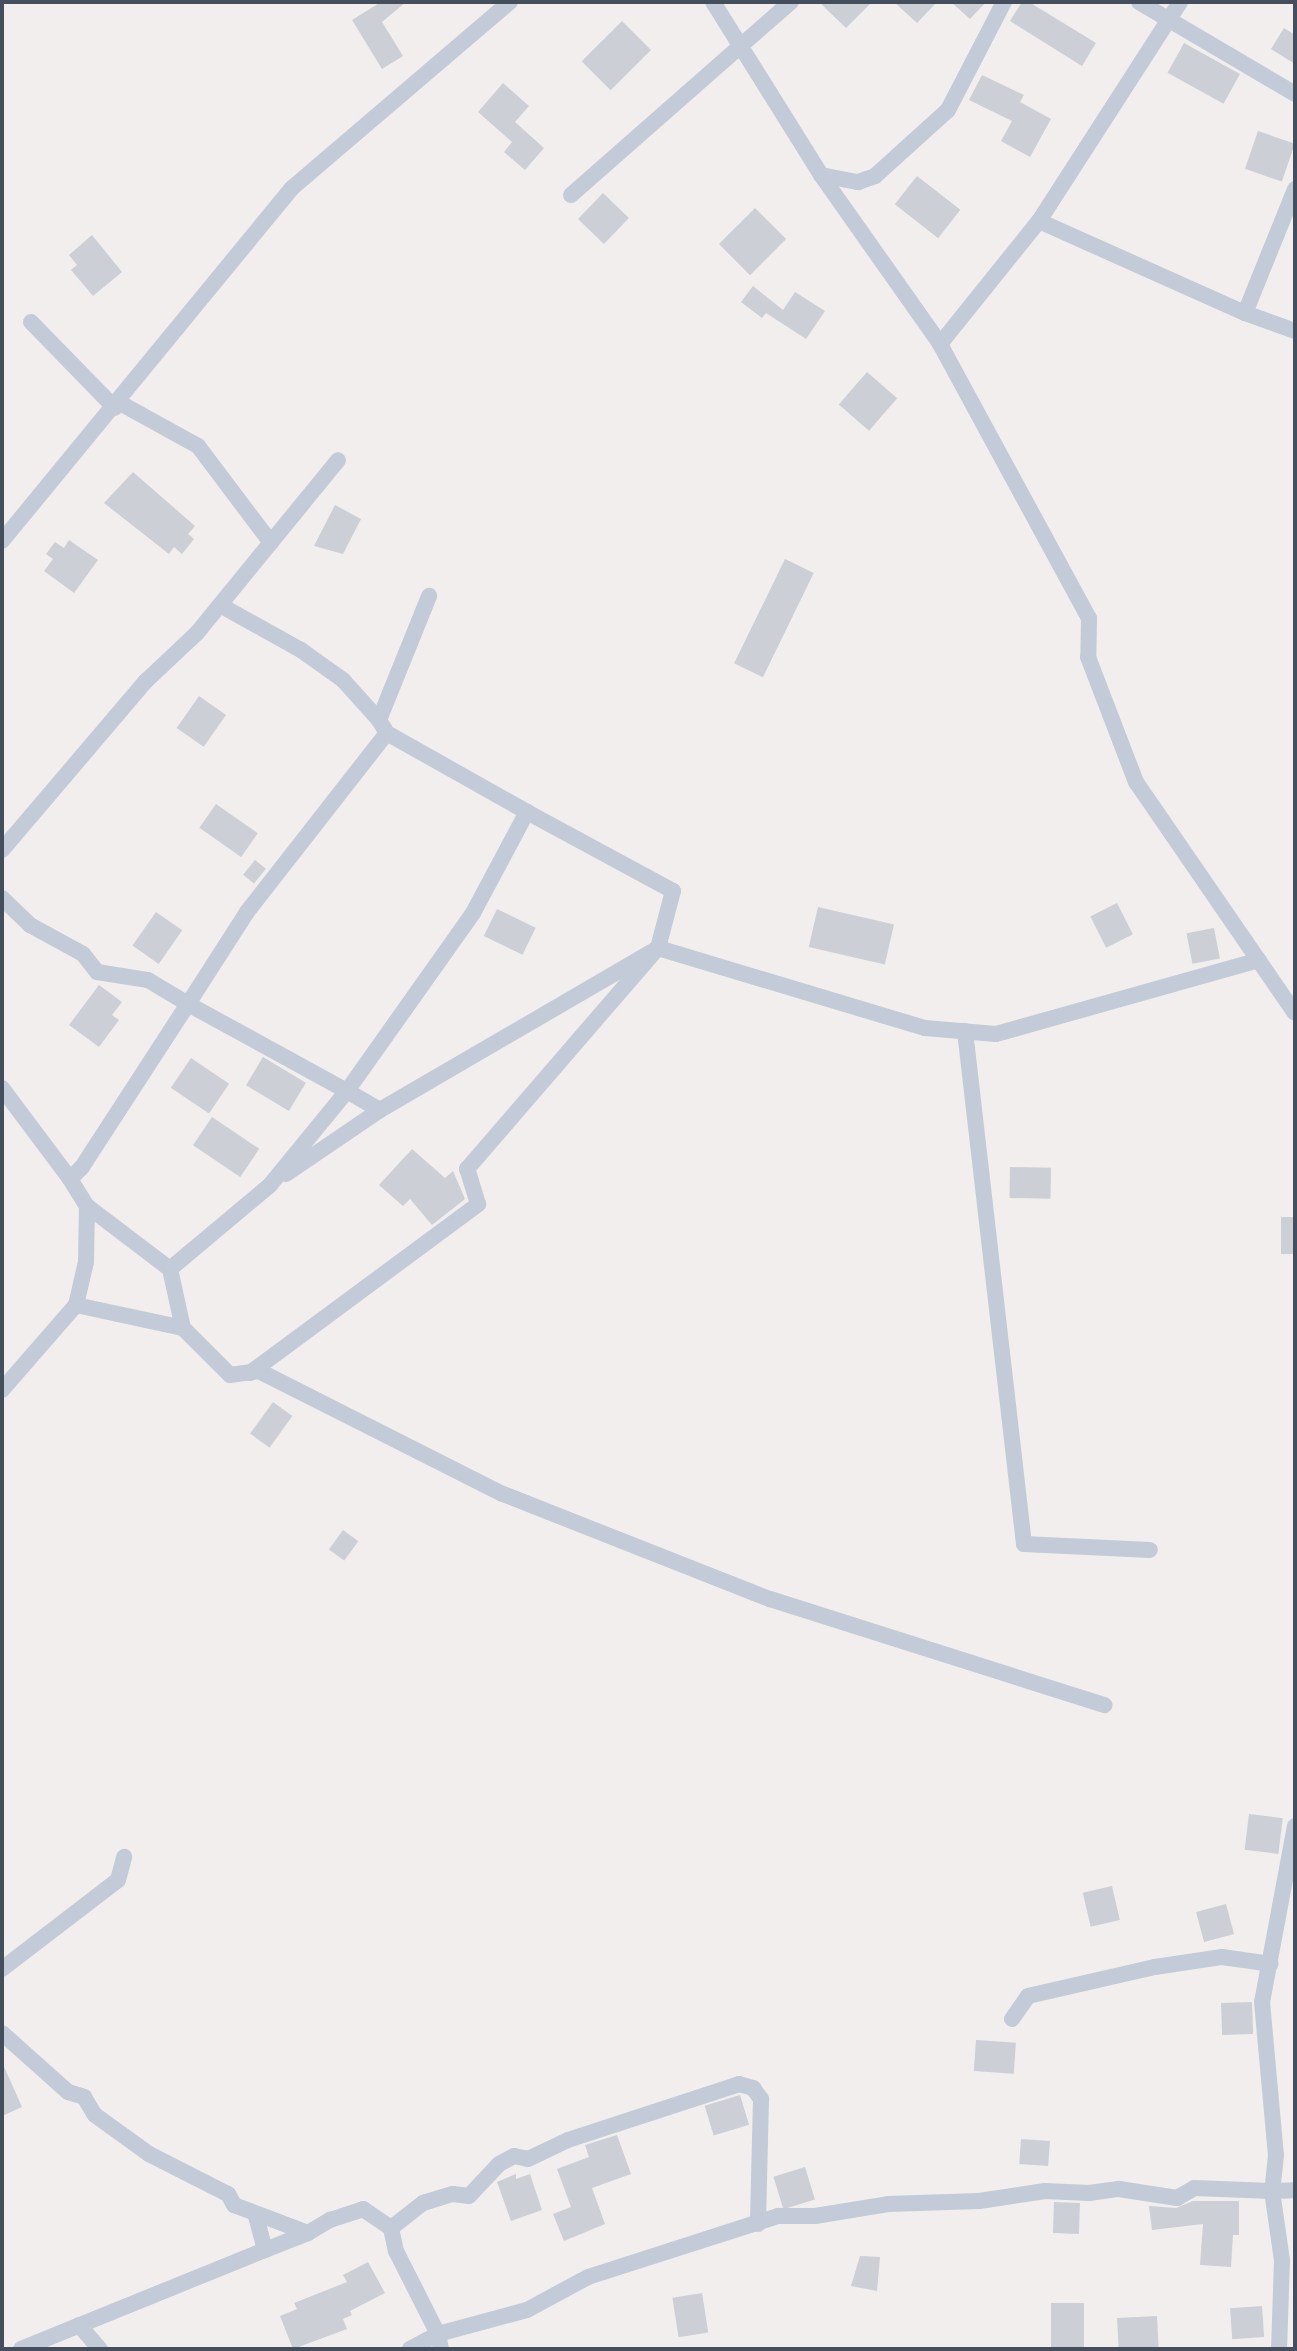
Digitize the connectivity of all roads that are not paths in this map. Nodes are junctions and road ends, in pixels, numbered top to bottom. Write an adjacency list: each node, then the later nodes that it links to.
1 (510, 2): 18 (street)
2 (713, 2): 8 (street)
3 (791, 2): 8 (street)
4 (1004, 2): 10 (street)
5 (1139, 2): 7 (street)
6 (1180, 2): 7 (street)
7 (1164, 20): 9 (street); 13 (street)
8 (739, 43): 10 (street); 12 (street)
9 (1295, 93)
10 (821, 175): 17 (street)
11 (1295, 189): 14 (street)
12 (571, 195)
13 (1039, 221): 14 (street); 17 (street)
14 (1245, 313): 16 (street)
15 (31, 322): 18 (street)
16 (1295, 331)
17 (940, 344): 30 (street)
18 (117, 405): 20 (street); 22 (street)
19 (338, 460): 22 (street)
20 (8, 522): 21 (street)
21 (2, 541)
22 (271, 544): 24 (street)
23 (429, 596): 25 (street)
24 (220, 605): 25 (street); 27 (street)
25 (383, 727): 26 (street); 31 (street)
26 (527, 812): 29 (street); 35 (street)
27 (2, 850)
28 (2, 898): 31 (street)
29 (657, 948): 33 (street); 36 (street); 43 (street)
30 (1259, 960): 32 (street); 33 (street)
31 (188, 1004): 35 (street); 37 (street)
32 (1295, 1013)
33 (965, 1031): 45 (street)
34 (2, 1088): 37 (street)
35 (347, 1091): 36 (street); 38 (street)
36 (380, 1110): 38 (street)
37 (70, 1179): 39 (street)
38 (270, 1185): 40 (street)
39 (87, 1206): 40 (street); 41 (street)
40 (170, 1269): 42 (street)
41 (76, 1305): 42 (street); 44 (street)
42 (183, 1328): 43 (street)
43 (250, 1373): 46 (street)
44 (2, 1390)
45 (1150, 1550)
46 (1105, 1705)
47 (1295, 1826): 49 (street)
48 (124, 1857): 50 (street)
49 (1270, 1965): 51 (street); 54 (street)
50 (2, 1969)
51 (1012, 2019)
52 (2, 2033): 55 (street)
53 (1295, 2190): 54 (street)
54 (1272, 2191): 56 (street); 65 (street)
55 (256, 2216): 58 (street); 59 (street)
56 (758, 2224): 57 (street); 61 (street)
57 (391, 2228): 58 (street); 61 (street)
58 (309, 2233): 59 (street)
59 (265, 2250): 60 (street)
60 (79, 2325): 62 (street); 63 (street)
61 (439, 2342): 64 (street)
62 (22, 2349)
63 (100, 2349)
64 (410, 2349)
65 (1279, 2349)

